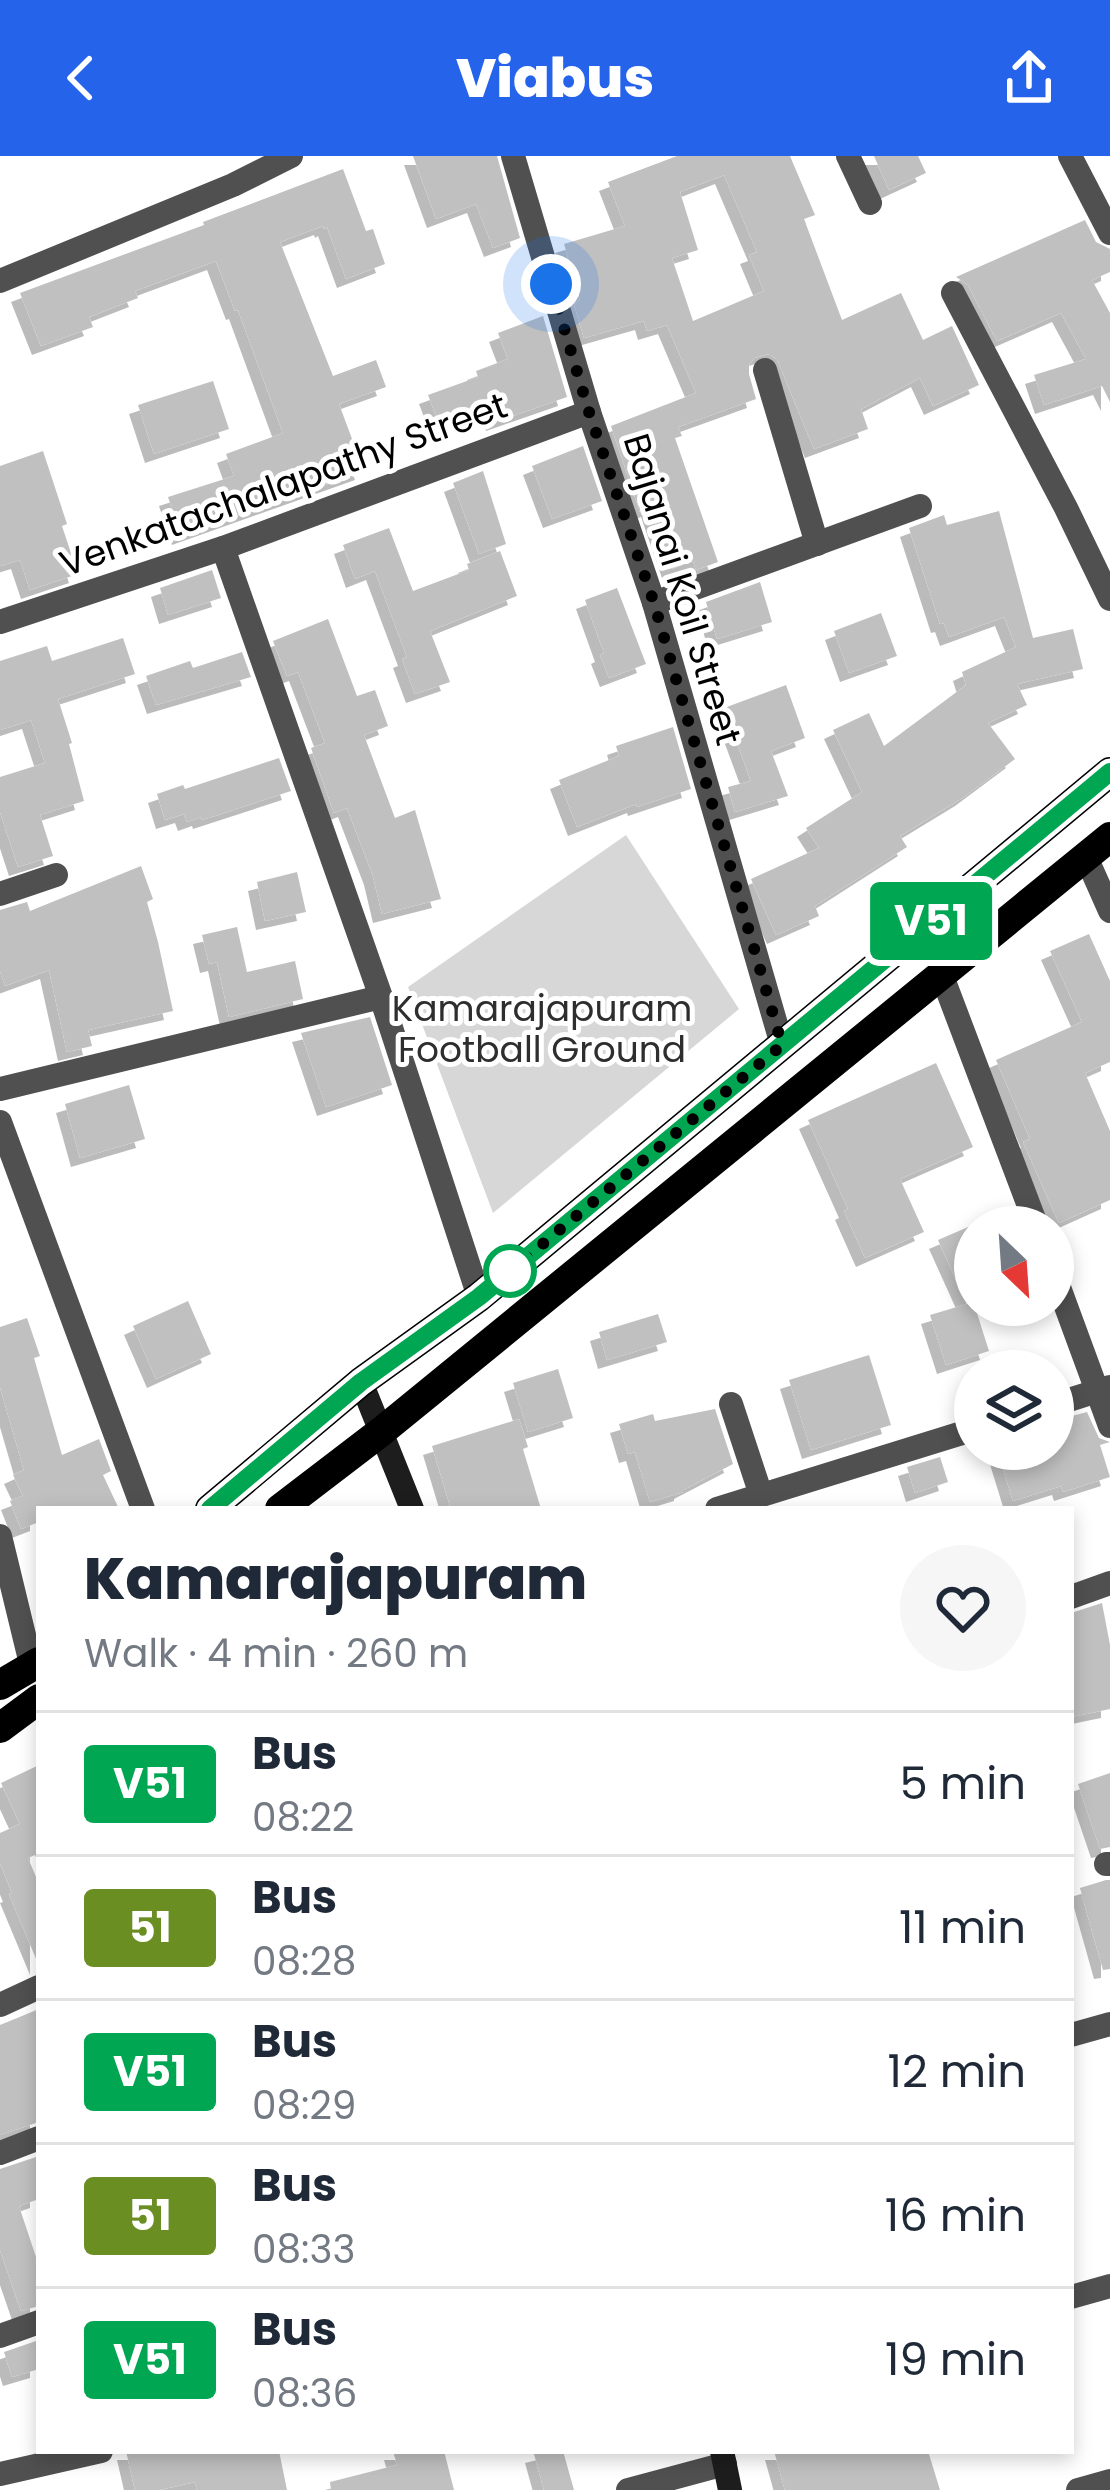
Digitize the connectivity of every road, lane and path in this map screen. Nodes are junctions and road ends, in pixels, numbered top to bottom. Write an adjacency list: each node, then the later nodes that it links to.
1 (291, 156): 7 (street)
2 (513, 156): 10 (street, Bajanai Koil Street)
3 (848, 156): 5 (street)
4 (1070, 156): 6 (street)
5 (870, 203)
6 (1110, 233)
7 (0, 281)
8 (953, 293): 14 (street)
9 (765, 370): 12 (street)
10 (589, 412): 13 (street, Venkatachalapathy Street); 15 (street, Bajanai Koil Street)
11 (920, 506): 12 (street)
12 (817, 544): 15 (street)
13 (223, 548): 16 (street, Venkatachalapathy Street); 23 (street)
14 (1110, 599)
15 (654, 603): 24 (street, Bajanai Koil Street)
16 (0, 622)
17 (1110, 772): 24 (main road)
18 (1098, 846): 21 (street); 22 (main road)
19 (56, 875): 20 (street)
20 (0, 894)
21 (1110, 911)
22 (942, 976): 27 (street); 35 (main road)
23 (381, 997): 25 (street); 28 (street)
24 (782, 1045): 28 (main road)
25 (0, 1089)
26 (0, 1122): 38 (street)
27 (1028, 1206)
28 (479, 1297): 30 (main road)
29 (1074, 1319): 31 (street)
30 (361, 1382): 35 (street); 39 (main road)
31 (1104, 1389): 32 (street); 34 (street)
32 (1074, 1398)
33 (731, 1404): 37 (street)
34 (1110, 1426)
35 (382, 1431): 40 (main road); 41 (street)
36 (954, 1436): 37 (street)
37 (761, 1496): 42 (street)
38 (141, 1506)
39 (214, 1506)
40 (284, 1506)
41 (411, 1506)
42 (727, 1506)
43 (0, 1536): 46 (street)
44 (1110, 1583): 45 (street)
45 (1074, 1596)
46 (35, 1665): 47 (main road)
47 (0, 1685)
48 (36, 1702): 49 (main road)
49 (0, 1728)
50 (36, 1988): 51 (street)
51 (0, 2005)
52 (1110, 2024): 53 (street)
53 (1074, 2034)
54 (36, 2139): 55 (street)
55 (0, 2153)
56 (1110, 2286): 57 (street)
57 (1074, 2296)
58 (36, 2323): 59 (street)
59 (0, 2336)
60 (88, 2454): 62 (street)
61 (724, 2458): 64 (street); 65 (street)
62 (0, 2474)
63 (1110, 2481): 66 (street)
64 (628, 2490)
65 (730, 2490)
66 (1078, 2490)

